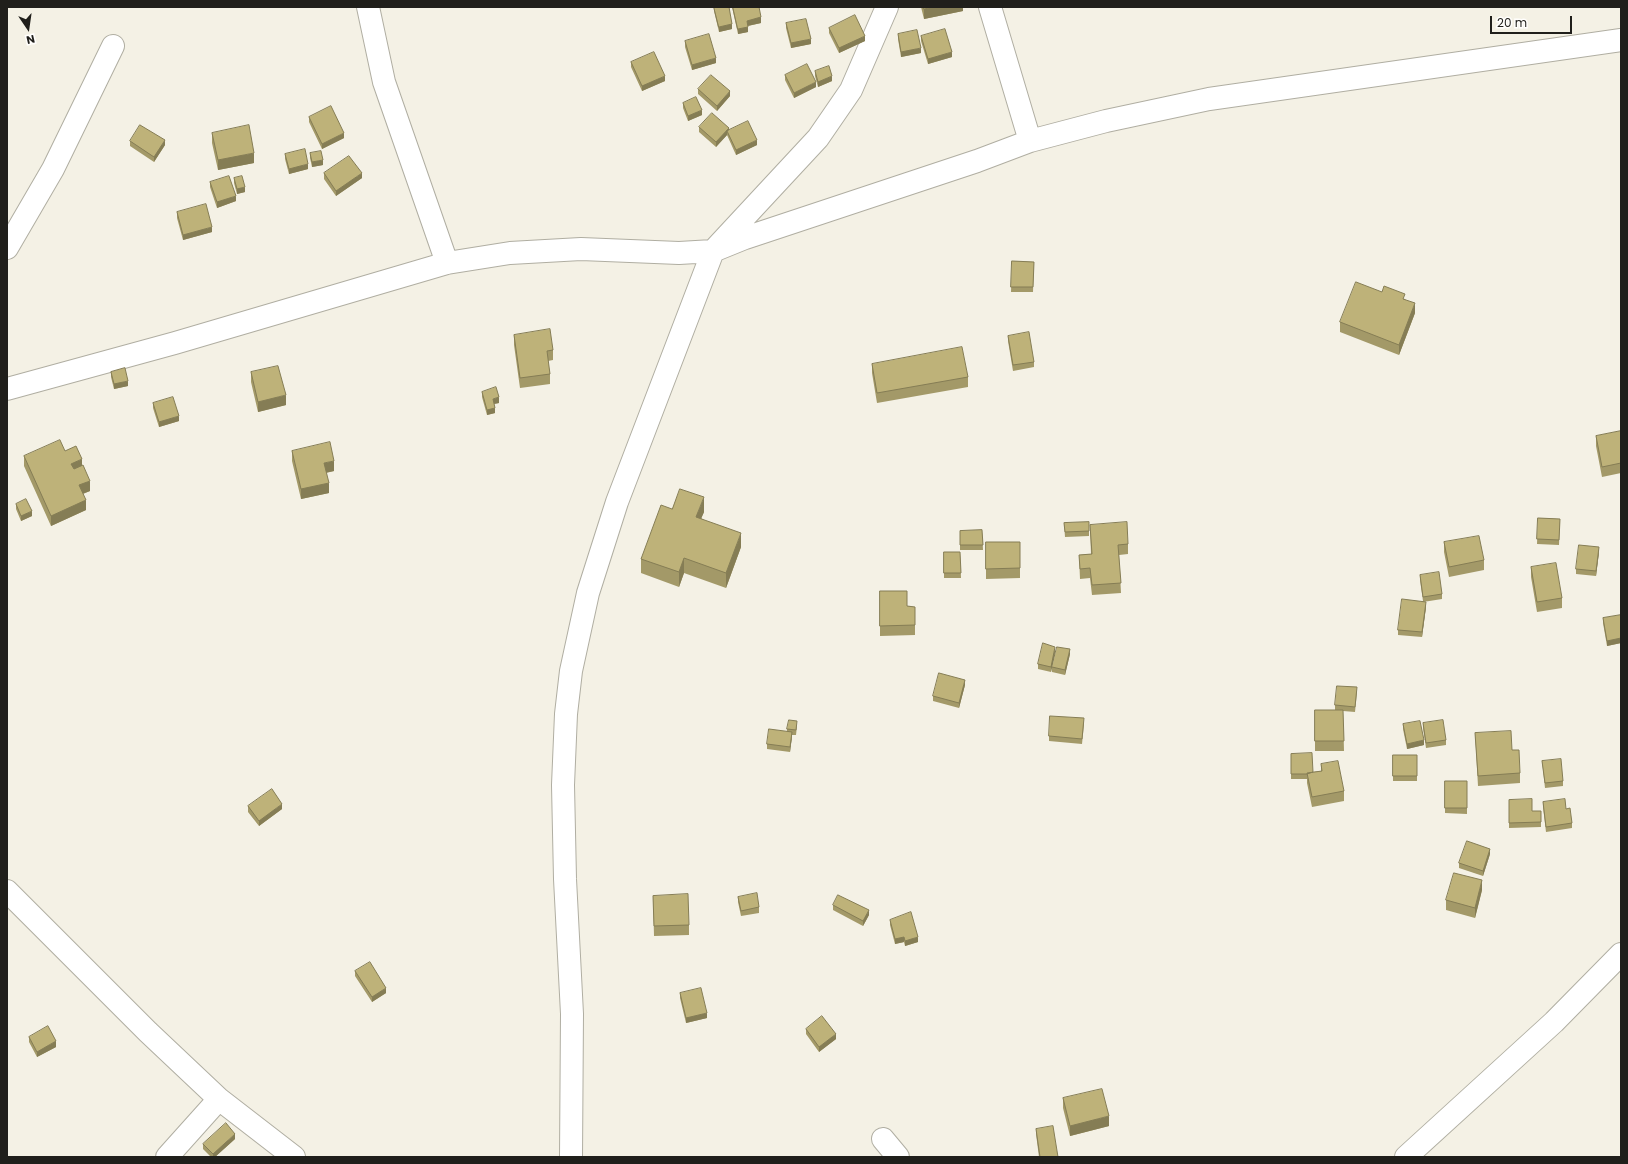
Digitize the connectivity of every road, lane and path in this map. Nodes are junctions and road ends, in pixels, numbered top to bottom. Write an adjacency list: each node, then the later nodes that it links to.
1 (368, 7): 9 (street)
2 (888, 7): 8 (street)
3 (990, 7): 6 (street)
4 (1621, 40): 6 (street)
5 (113, 46): 7 (street)
6 (1030, 141): 8 (street)
7 (7, 248)
8 (712, 251): 9 (street); 18 (street)
9 (447, 263): 10 (street)
10 (7, 389)
11 (7, 890): 13 (street)
12 (1621, 954): 15 (street)
13 (219, 1099): 16 (street); 17 (street)
14 (883, 1139): 19 (street)
15 (1410, 1155)
16 (167, 1157)
17 (294, 1157)
18 (571, 1157)
19 (898, 1157)

